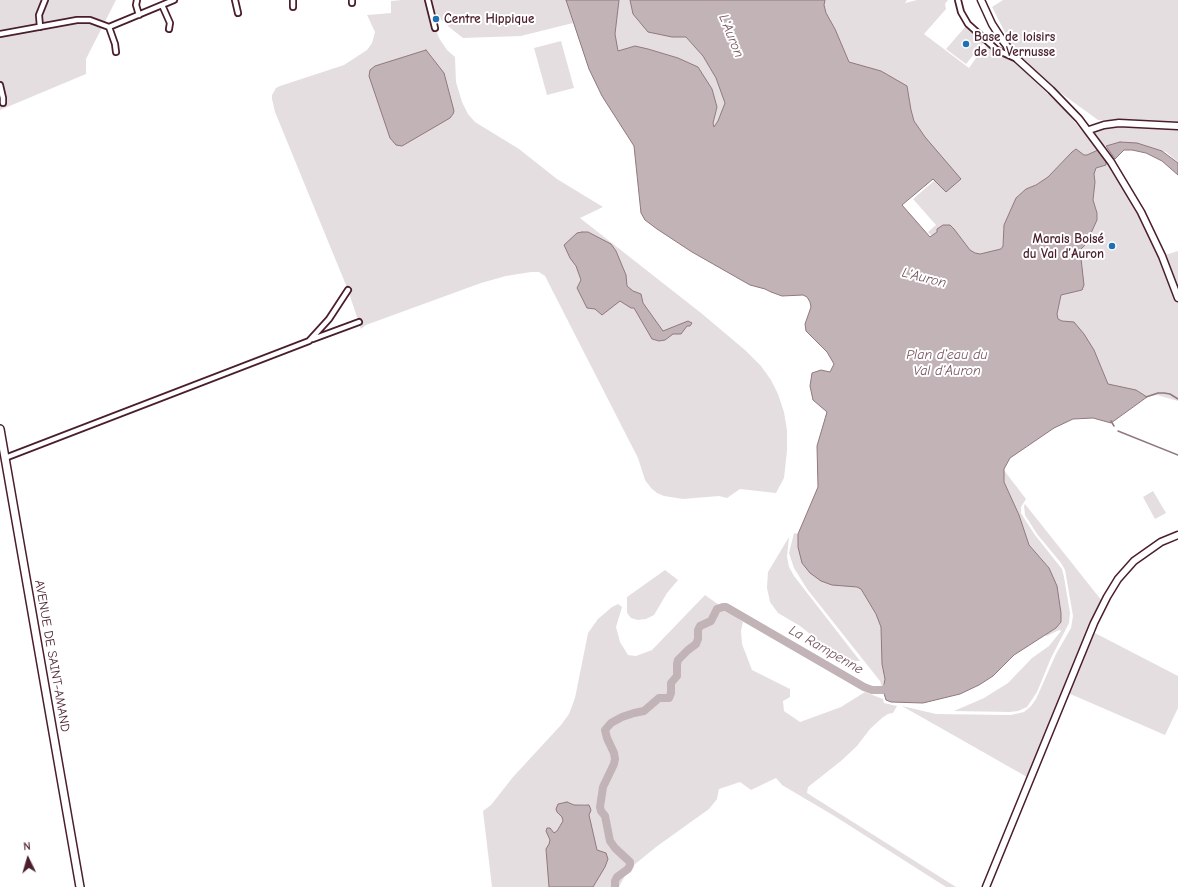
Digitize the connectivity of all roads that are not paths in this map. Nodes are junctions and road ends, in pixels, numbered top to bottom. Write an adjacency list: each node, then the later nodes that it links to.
1 (45, 0): 13 (street)
2 (137, 0): 12 (street)
3 (174, 0): 9 (street)
4 (235, 0): 11 (street)
5 (293, 0): 10 (street)
6 (428, 0): 15 (street)
7 (958, 0): 19 (street)
8 (981, 0): 18 (street)
9 (162, 5): 12 (street); 16 (street)
10 (293, 7)
11 (238, 13)
12 (139, 15): 14 (street)
13 (40, 27): 14 (street); 17 (street)
14 (109, 27): 20 (street)
15 (435, 28)
16 (169, 29)
17 (0, 34)
18 (1003, 41): 19 (street); 21 (street)
19 (993, 47): 21 (street)
20 (116, 52)
21 (1017, 59): 25 (street)
22 (0, 85): 23 (street)
23 (3, 103)
24 (1178, 126): 25 (street)
25 (1089, 130): 27 (street)
26 (348, 290): 29 (street)
27 (1178, 298)
28 (359, 322): 29 (street)
29 (309, 341): 31 (street)
30 (0, 429): 31 (main road, AVENUE DE SAINT-AMAND)
31 (5, 458): 33 (main road, AVENUE DE SAINT-AMAND)
32 (1178, 535): 34 (street)
33 (80, 887)
34 (986, 887)

